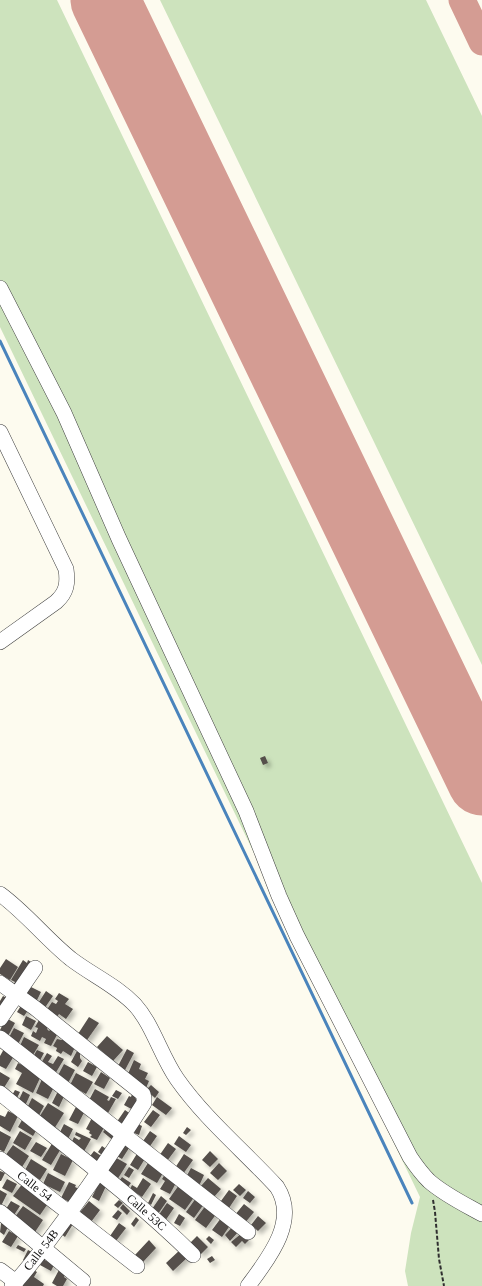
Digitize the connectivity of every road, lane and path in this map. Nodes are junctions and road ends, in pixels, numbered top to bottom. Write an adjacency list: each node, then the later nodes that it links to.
1 (0, 288): 14 (street)
2 (0, 432): 3 (street)
3 (0, 642)
4 (0, 894): 25 (street)
5 (35, 968): 7 (street)
6 (0, 983): 7 (street)
7 (16, 996): 8 (street); 11 (street)
8 (0, 1019)
9 (0, 1038): 11 (street)
10 (0, 1093): 13 (street, Calle 53C)
11 (124, 1134): 13 (street); 18 (street)
12 (0, 1159): 16 (street, Calle 54)
13 (98, 1172): 16 (street); 20 (street, Calle 53C)
14 (430, 1182): 17 (street); 26 (path)
15 (0, 1212): 19 (street)
16 (69, 1214): 19 (street, Calle 54B); 21 (street, Calle 54)
17 (482, 1214)
18 (248, 1232)
19 (44, 1248): 23 (street); 24 (street, Calle 54B)
20 (192, 1255)
21 (137, 1266)
22 (0, 1270): 24 (street)
23 (83, 1281)
24 (14, 1284)
25 (248, 1286)
26 (444, 1286)

